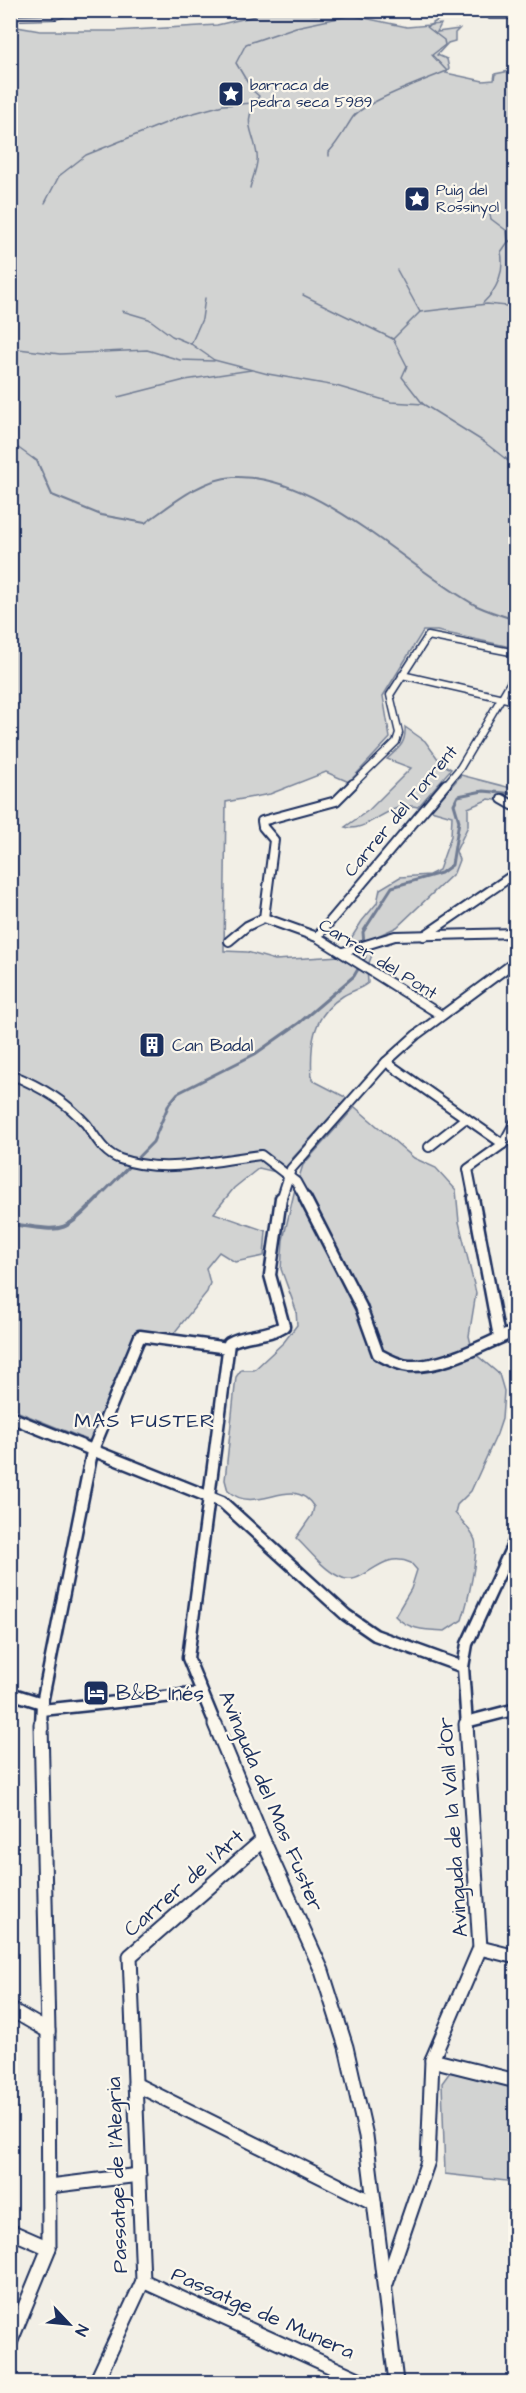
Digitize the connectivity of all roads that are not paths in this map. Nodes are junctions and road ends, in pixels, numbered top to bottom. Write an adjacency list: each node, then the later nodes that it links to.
1 (78, 10): 4 (street)
2 (488, 10): 3 (street)
3 (516, 17)
4 (10, 18)
5 (516, 652): 7 (street)
6 (516, 673): 8 (street, Carrer del Torrent)
7 (402, 675): 8 (street); 13 (street)
8 (501, 698): 9 (street); 16 (street, Carrer del Torrent)
9 (516, 701)
10 (502, 799): 11 (street)
11 (516, 807)
12 (516, 873): 15 (street)
13 (264, 918): 16 (street, Carrer del Pont); 17 (street)
14 (516, 933): 15 (street)
15 (424, 936): 18 (street)
16 (317, 937): 18 (street, Carrer del Pont)
17 (229, 941)
18 (343, 952): 20 (street, Carrer del Pont)
19 (516, 961): 20 (street)
20 (441, 1015): 21 (street)
21 (386, 1062): 23 (street); 27 (street)
22 (10, 1074): 27 (street)
23 (466, 1118): 25 (street); 26 (street)
24 (516, 1120): 25 (street)
25 (503, 1144): 29 (street)
26 (429, 1147)
27 (289, 1175): 29 (street); 30 (street)
28 (516, 1330): 29 (street)
29 (500, 1337)
30 (228, 1348): 32 (street); 33 (street, Avinguda del Mas Fuster)
31 (10, 1417): 32 (street)
32 (92, 1452): 33 (street); 38 (street)
33 (209, 1497): 35 (street); 36 (street, Avinguda del Mas Fuster)
34 (516, 1538): 35 (street, Avinguda de la Vall d'Or)
35 (462, 1666): 40 (street, Avinguda de la Vall d'Or)
36 (202, 1692): 38 (street); 41 (street, Avinguda del Mas Fuster)
37 (10, 1693): 38 (street)
38 (42, 1706): 46 (street)
39 (516, 1709): 40 (street)
40 (466, 1722): 42 (street, Avinguda de la Vall d'Or)
41 (263, 1840): 43 (street, Carrer de l'Art); 52 (street, Avinguda del Mas Fuster)
42 (480, 1948): 44 (street); 47 (street, Avinguda de la Vall d'Or)
43 (130, 1956): 49 (street, Passatge de l'Alegria)
44 (516, 1957)
45 (10, 2009): 46 (street)
46 (48, 2031): 51 (street)
47 (432, 2060): 48 (street); 56 (street, Avinguda de la Vall d'Or)
48 (516, 2081)
49 (135, 2084): 50 (street, Passatge de l'Alegria); 52 (street)
50 (139, 2175): 51 (street); 55 (street, Passatge de l'Alegria)
51 (50, 2186): 54 (street)
52 (374, 2203): 56 (street, Avinguda del Mas Fuster)
53 (10, 2231): 54 (street)
54 (49, 2248): 57 (street)
55 (143, 2281): 58 (street, Passatge de l'Alegria); 59 (street, Passatge de Munera)
56 (385, 2287): 60 (street, Avinguda del Mas Fuster)
57 (10, 2343)
58 (100, 2380)
59 (365, 2382)
60 (396, 2382)

